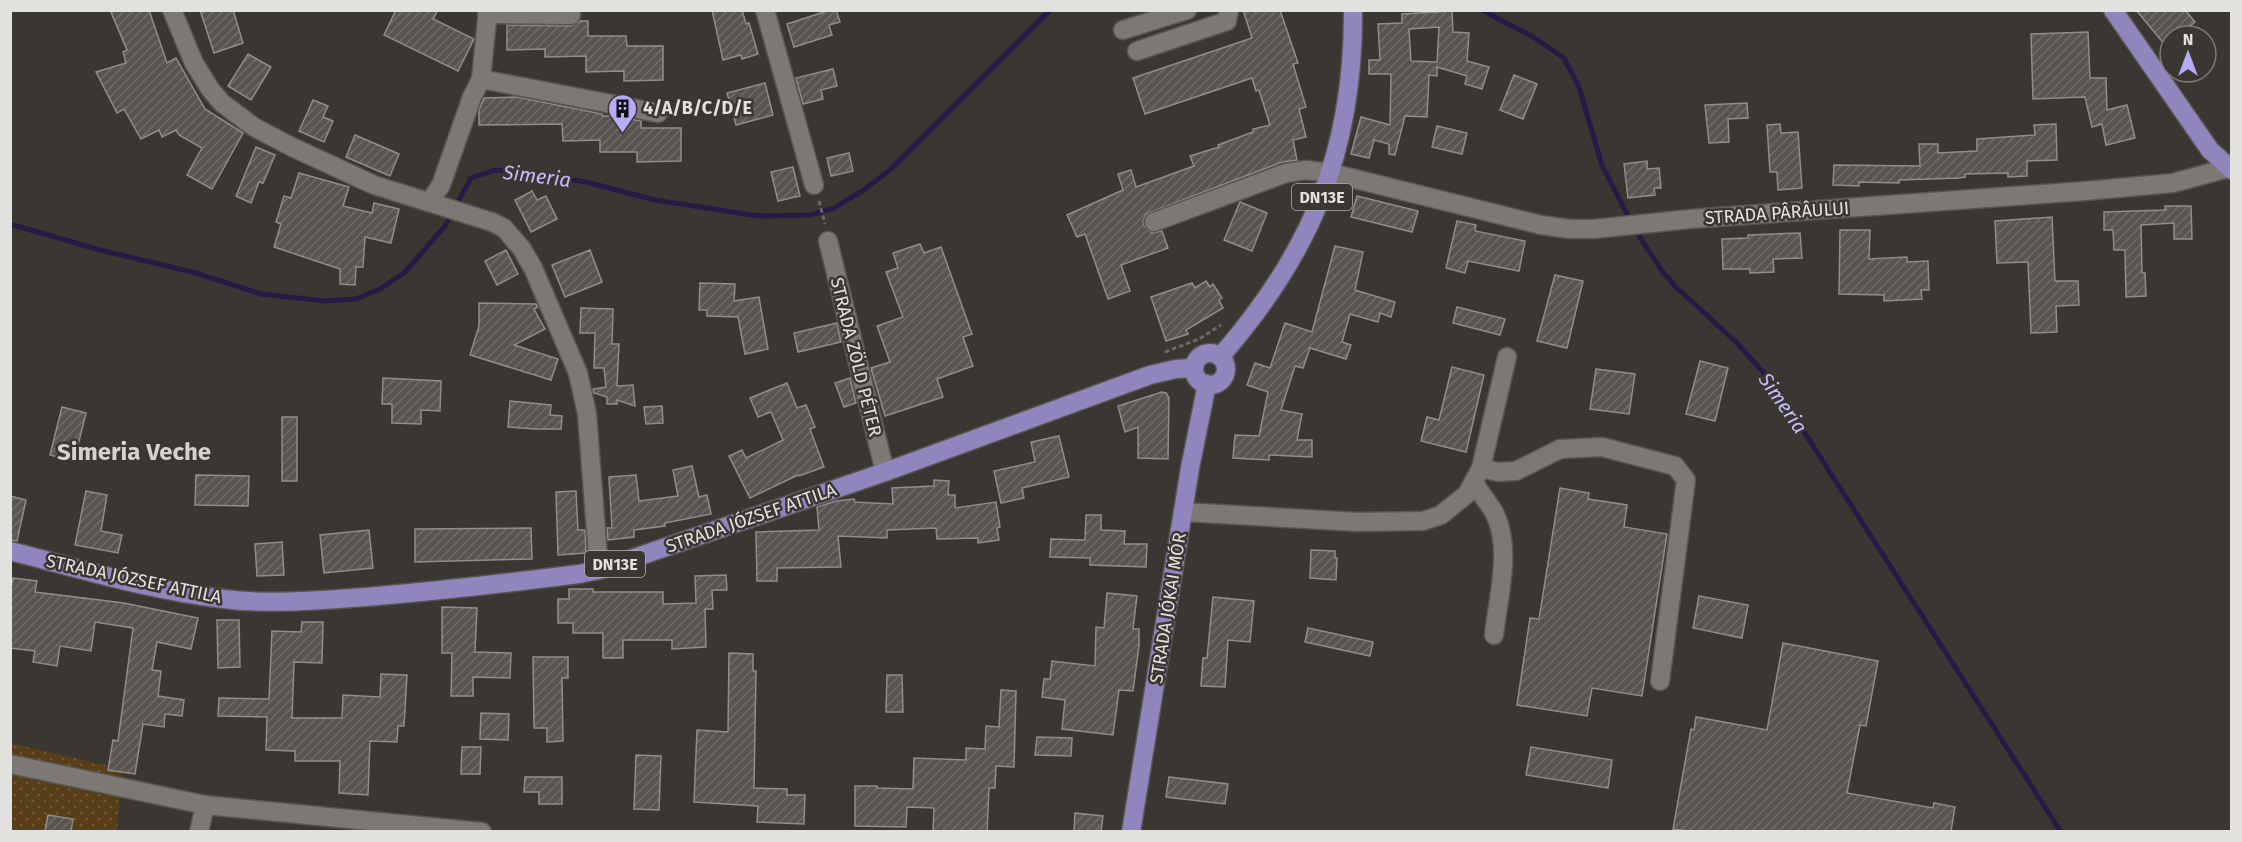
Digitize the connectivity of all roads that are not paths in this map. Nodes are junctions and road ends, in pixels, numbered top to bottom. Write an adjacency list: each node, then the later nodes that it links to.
1 (172, 10): 16 (street)
2 (765, 10): 15 (street)
3 (1187, 10): 9 (street)
4 (1229, 10): 10 (street)
5 (1353, 10): 14 (main road, DN13E)
6 (2114, 10): 13 (main road)
7 (487, 12): 8 (street); 11 (street)
8 (571, 15)
9 (1122, 30)
10 (1137, 51)
11 (481, 79): 12 (street); 16 (street)
12 (658, 112)
13 (2230, 168): 14 (street, STRADA PÂRÂULUI)
14 (1331, 173): 17 (street, STRADA PÂRÂULUI); 19 (main road, DN13E)
15 (817, 192)
16 (430, 201): 27 (street)
17 (1154, 222)
18 (828, 241): 23 (street, STRADA ZÖLD PÉTER)
19 (1220, 357): 21 (main road, DN13E); 22 (main road, DN13E)
20 (1506, 357): 24 (street)
21 (1194, 368): 22 (main road); 23 (main road, STRADA JÓZSEF ATTILA / DN13E)
22 (1207, 384): 25 (main road, STRADA JÓKAI MÓR)
23 (885, 472): 27 (main road, STRADA JÓZSEF ATTILA / DN13E)
24 (1477, 476): 25 (street); 28 (street); 29 (street)
25 (1183, 512): 34 (main road, STRADA JÓKAI MÓR)
26 (10, 551): 27 (main road, STRADA JÓZSEF ATTILA / DN13E)
27 (599, 570)
28 (1494, 635)
29 (1660, 681)
30 (10, 764): 31 (street)
31 (204, 805): 32 (street); 33 (street)
32 (200, 831)
33 (482, 831)
34 (1131, 831)

